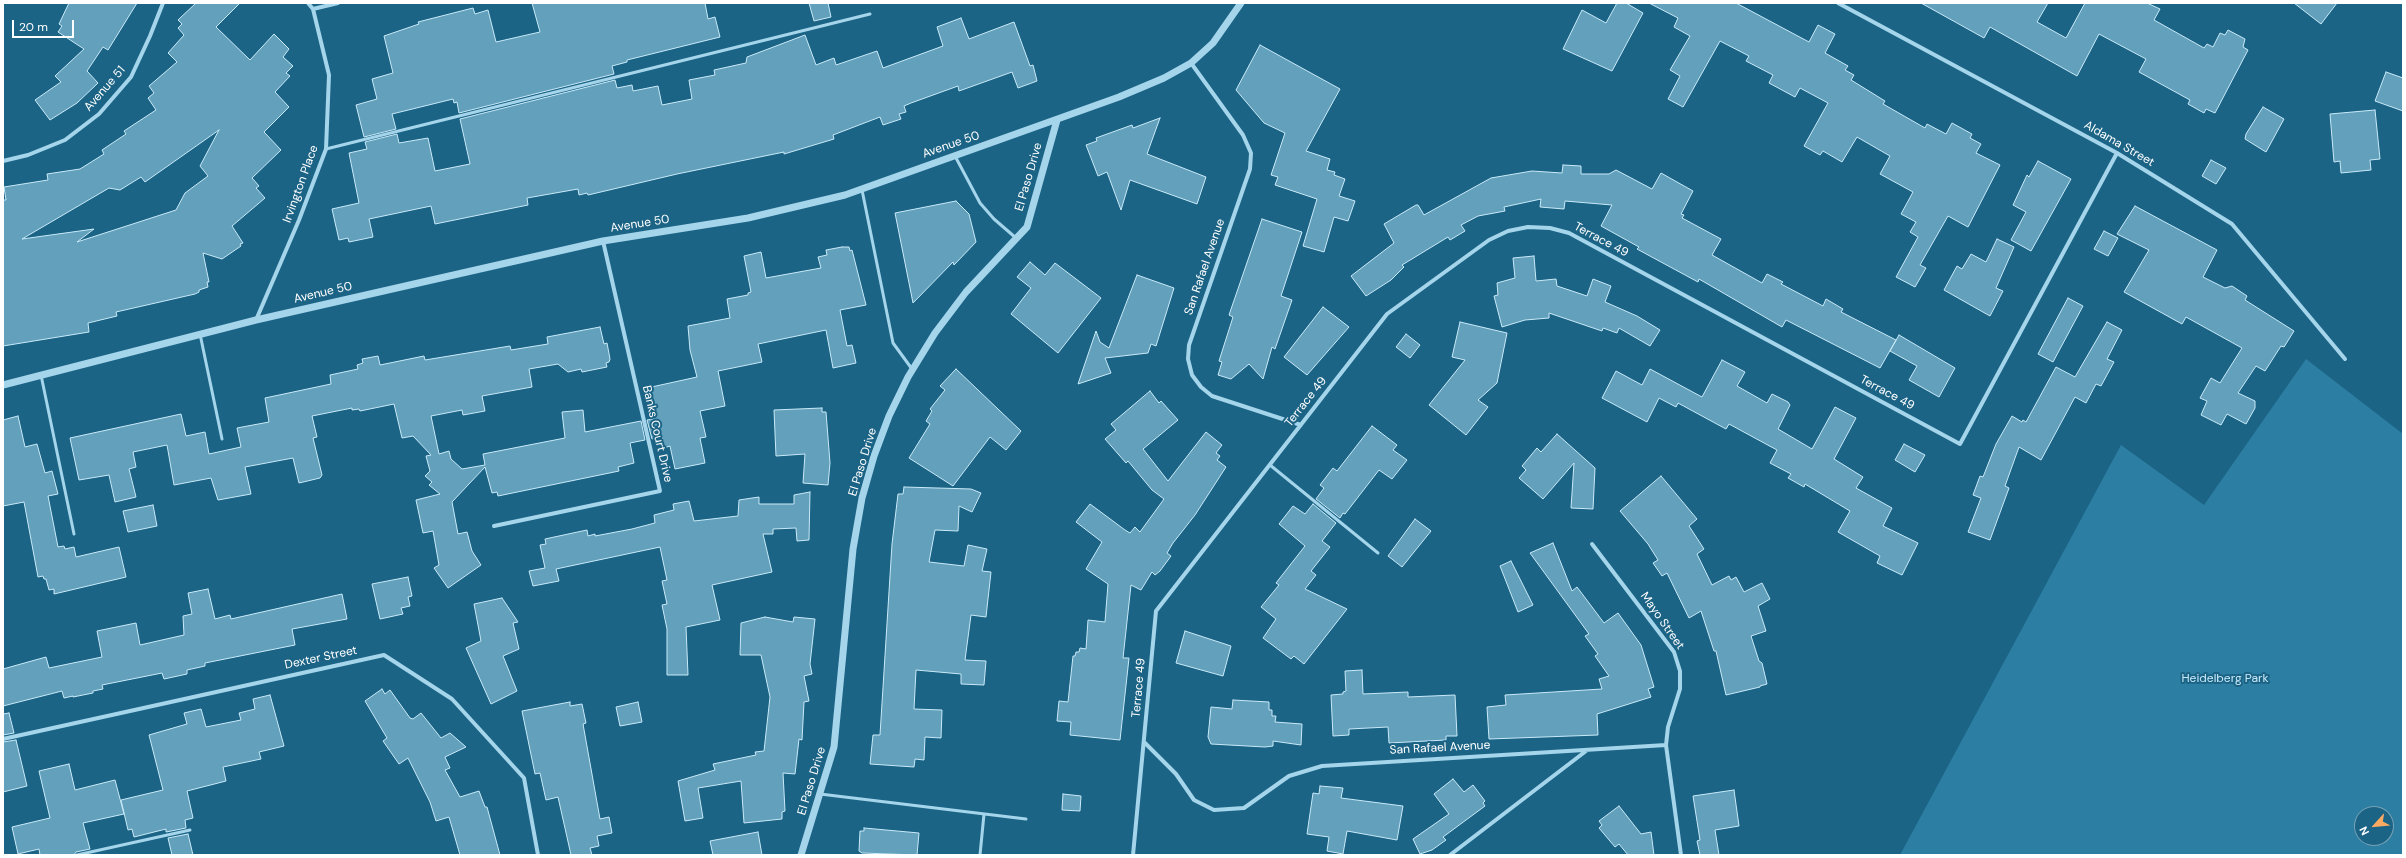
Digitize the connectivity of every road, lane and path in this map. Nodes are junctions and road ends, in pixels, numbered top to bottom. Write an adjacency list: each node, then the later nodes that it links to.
1 (163, 3): 13 (street, Avenue 51)
2 (308, 3): 6 (street, Irvington Place)
3 (338, 3): 6 (street)
4 (1240, 3): 8 (street, Avenue 50)
5 (1838, 3): 11 (street, Aldama Street)
6 (313, 10): 10 (street, Irvington Place)
7 (870, 14): 10 (lane)
8 (1191, 63): 9 (street, Avenue 50); 23 (street, San Rafael Avenue)
9 (1057, 120): 12 (street, Avenue 50); 15 (street, El Paso Drive)
10 (326, 149): 17 (street, Irvington Place)
11 (2117, 153): 19 (street, Aldama Street); 23 (street, Terrace 49)
12 (955, 155): 14 (street, Avenue 50); 15 (lane)
13 (3, 161)
14 (861, 188): 16 (street, Avenue 50); 20 (lane)
15 (1016, 238): 20 (street, El Paso Drive)
16 (603, 241): 17 (street, Avenue 50); 26 (street, Banks Court Drive)
17 (256, 320): 18 (street, Avenue 50)
18 (200, 334): 21 (street, Avenue 50); 24 (lane)
19 (2345, 359)
20 (912, 370): 34 (street, El Paso Drive)
21 (41, 375): 22 (street, Avenue 50); 27 (lane)
22 (3, 385)
23 (1301, 425): 25 (street, Terrace 49)
24 (222, 439)
25 (1270, 465): 29 (lane); 31 (street, Terrace 49)
26 (494, 526)
27 (74, 534)
28 (1592, 544): 32 (street, Mayo Street)
29 (1378, 553)
30 (3, 739): 39 (street, Dexter Street)
31 (1144, 742): 33 (street, San Rafael Avenue); 42 (street, Terrace 49)
32 (1666, 745): 33 (street, San Rafael Avenue); 44 (street)
33 (1586, 751): 43 (street)
34 (820, 794): 35 (lane); 40 (street, El Paso Drive)
35 (984, 814): 36 (lane); 41 (lane)
36 (1026, 819)
37 (190, 830): 38 (lane)
38 (77, 855)
39 (538, 855)
40 (801, 855)
41 (980, 855)
42 (1133, 855)
43 (1450, 855)
44 (1681, 855)

